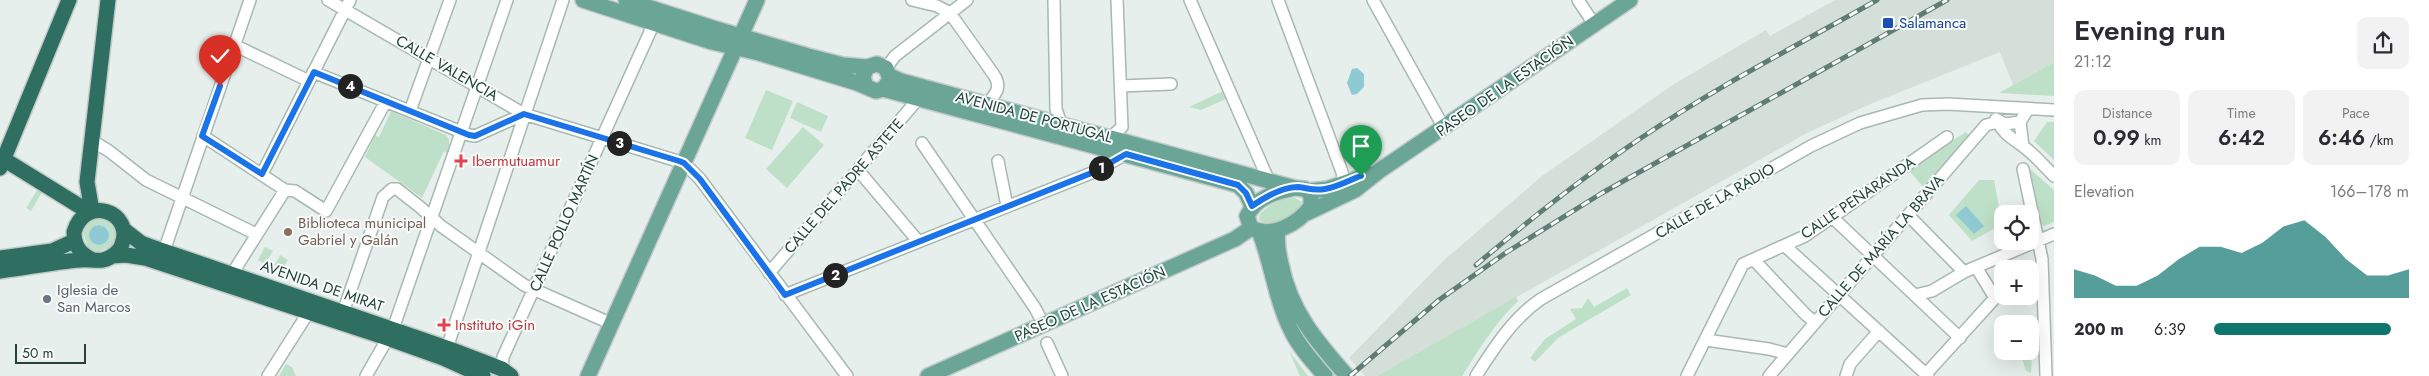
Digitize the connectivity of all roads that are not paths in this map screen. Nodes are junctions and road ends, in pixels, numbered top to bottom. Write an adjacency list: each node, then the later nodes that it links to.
1 (68, 0): 56 (highway)
2 (108, 0): 51 (highway)
3 (250, 0): 25 (street)
4 (328, 0): 20 (street, CALLE VALENCIA)
5 (450, 0): 26 (street)
6 (507, 0): 31 (street)
7 (563, 0): 41 (street)
8 (583, 0): 22 (main road)
9 (626, 0): 24 (main road)
10 (757, 0): 24 (main road)
11 (912, 0): 21 (street)
12 (967, 0): 21 (street)
13 (1054, 0): 44 (street)
14 (1117, 0): 32 (street)
15 (1190, 0): 63 (street)
16 (1278, 0): 64 (street)
17 (1373, 0): 45 (street)
18 (1578, 0): 23 (street)
19 (1630, 0): 23 (main road, PASEO DE LA ESTACIÓN)
20 (348, 5): 26 (street, CALLE VALENCIA); 28 (street)
21 (950, 13): 29 (street); 36 (street)
22 (654, 23): 24 (main road); 50 (street, CALLE POLLO MARTÍN)
23 (1594, 24): 45 (main road, PASEO DE LA ESTACIÓN)
24 (739, 42): 27 (main road); 33 (main road); 57 (main road)
25 (234, 44): 28 (street); 47 (street)
26 (429, 58): 31 (street, CALLE VALENCIA); 40 (street)
27 (867, 67): 29 (main road); 33 (main road)
28 (311, 76): 35 (street); 61 (street)
29 (887, 78): 33 (main road); 34 (main road, AVENIDA DE PORTUGAL); 36 (main road, AVENIDA DE PORTUGAL)
30 (1171, 84): 32 (street)
31 (478, 86): 41 (street, CALLE VALENCIA); 46 (street)
32 (1121, 86): 48 (street)
33 (866, 87)
34 (919, 98): 54 (main road, AVENIDA DE PORTUGAL); 59 (street, CALLE DEL PADRE ASTETE)
35 (386, 101): 40 (street); 66 (street)
36 (988, 104): 44 (main road, AVENIDA DE PORTUGAL)
37 (1994, 108): 38 (street, CALLE DE LA RADIO); 42 (street); 116 (street, CALLE DE LA RADIO)
38 (2028, 109): 39 (street, CALLE DE LA RADIO); 43 (street)
39 (2054, 110)
40 (410, 111): 46 (street)
41 (524, 114): 46 (street); 50 (street, CALLE VALENCIA); 88 (street)
42 (1998, 122): 43 (street); 53 (street); 73 (street, CALLE DE MARÍA LA BRAVA)
43 (2020, 122): 53 (street)
44 (1060, 124): 48 (main road, AVENIDA DE PORTUGAL)
45 (1444, 128): 60 (main road, PASEO DE LA ESTACIÓN)
46 (461, 132): 74 (street)
47 (202, 136): 61 (street); 67 (street)
48 (1111, 137): 63 (main road, AVENIDA DE PORTUGAL)
49 (1947, 137): 75 (street, CALLE PEÑARANDA)
50 (603, 138): 57 (street, CALLE VALENCIA); 99 (street, CALLE POLLO MARTÍN)
51 (91, 140): 67 (street); 71 (highway)
52 (922, 143): 76 (street)
53 (2023, 146): 62 (street)
54 (1126, 154): 69 (street); 70 (main road, AVENIDA DE PORTUGAL)
55 (998, 160): 69 (street)
56 (2, 162): 71 (highway)
57 (684, 163): 97 (street); 106 (main road)
58 (2023, 169): 68 (street)
59 (858, 170): 83 (street); 97 (street, CALLE DEL PADRE ASTETE)
60 (1379, 171): 64 (main road, PASEO DE LA ESTACIÓN); 72 (main road, PASEO DE LA ESTACIÓN)
61 (262, 174): 66 (street)
62 (2054, 176)
63 (1268, 179): 65 (main road, AVENIDA DE PORTUGAL)
64 (1344, 183): 65 (main road, PASEO DE LA ESTACIÓN)
65 (1302, 189): 70 (main road, PASEO DE LA ESTACIÓN); 72 (main road)
66 (285, 190): 80 (street)
67 (181, 197): 80 (street); 87 (street)
68 (2031, 205)
69 (1007, 206): 76 (street)
70 (1252, 206): 78 (main road)
71 (91, 211): 77 (highway); 82 (highway)
72 (1306, 213): 79 (main road, PASEO DE LA ESTACIÓN)
73 (1908, 215): 90 (street, CALLE DE MARÍA LA BRAVA); 96 (street)
74 (432, 218): 88 (street); 104 (street); 109 (street)
75 (1833, 218): 85 (street, CALLE PEÑARANDA); 90 (street)
76 (974, 219): 83 (street); 107 (street)
77 (123, 229): 87 (highway, AVENIDA DE MIRAT); 89 (highway)
78 (1255, 230): 79 (main road); 107 (main road, PASEO DE LA ESTACIÓN); 125 (main road)
79 (1278, 230): 126 (main road)
80 (256, 234): 98 (street)
81 (2054, 234): 84 (street)
82 (74, 240): 91 (highway); 92 (highway)
83 (918, 241): 101 (street)
84 (2039, 241): 130 (street)
85 (1785, 246): 93 (street, CALLE PEÑARANDA); 100 (street)
86 (2017, 250): 94 (street)
87 (164, 251): 98 (highway, AVENIDA DE MIRAT)
88 (478, 252): 99 (street); 113 (street)
89 (112, 256): 92 (highway); 103 (highway, AVENIDA DE MIRAT)
90 (1872, 256): 100 (street, CALLE DE MARÍA LA BRAVA); 102 (street)
91 (0, 258)
92 (93, 260): 95 (highway)
93 (1754, 260): 105 (street); 111 (street, CALLE PEÑARANDA)
94 (1976, 267): 96 (street); 110 (street)
95 (0, 271)
96 (1964, 272): 102 (street)
97 (769, 273): 101 (street)
98 (232, 274): 104 (highway, AVENIDA DE MIRAT)
99 (534, 290): 106 (street); 115 (street, CALLE POLLO MARTÍN)
100 (1838, 294): 105 (street, CALLE DE MARÍA LA BRAVA); 108 (street)
101 (785, 295): 122 (street)
102 (1915, 295): 110 (street)
103 (308, 313): 104 (highway, AVENIDA DE MIRAT); 118 (street)
104 (341, 317): 109 (highway, AVENIDA DE MIRAT)
105 (1815, 322): 114 (street, CALLE DE MARÍA LA BRAVA)
106 (612, 324): 121 (main road)
107 (1044, 325): 123 (main road, PASEO DE LA ESTACIÓN)
108 (1879, 332): 117 (street); 129 (street)
109 (390, 334): 113 (highway, AVENIDA DE MIRAT); 119 (street); 120 (highway, AVENIDA DE MIRAT)
110 (1960, 338): 117 (street)
111 (1706, 340): 114 (street); 127 (street, CALLE PEÑARANDA)
112 (1047, 343): 124 (street)
113 (447, 348): 115 (highway, AVENIDA DE MIRAT)
114 (1788, 354): 128 (street, CALLE DE MARÍA LA BRAVA)
115 (506, 372)
116 (1478, 375)
117 (1927, 375)
118 (268, 376)
119 (366, 376)
120 (483, 376)
121 (588, 376)
122 (847, 376)
123 (928, 376)
124 (1062, 376)
125 (1325, 376)
126 (1347, 376)
127 (1687, 376)
128 (1769, 376)
129 (1846, 376)
130 (2046, 376)

